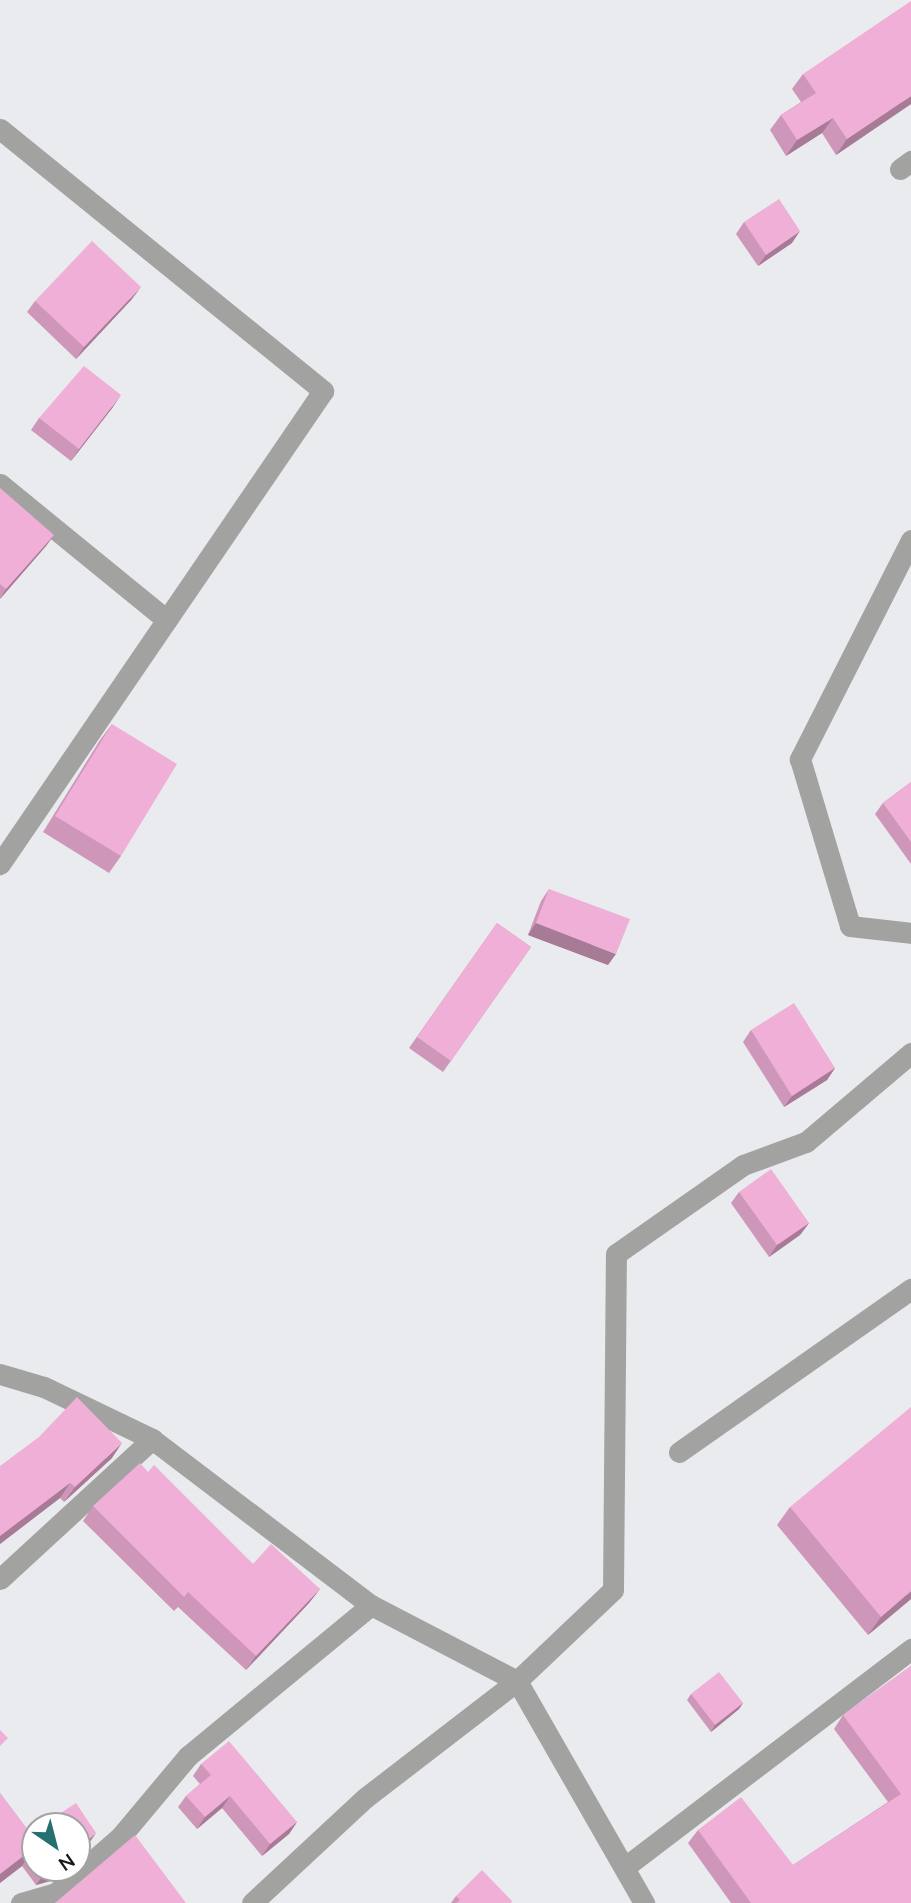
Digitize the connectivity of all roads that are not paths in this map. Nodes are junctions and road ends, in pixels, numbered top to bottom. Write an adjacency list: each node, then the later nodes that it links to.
1 (0, 129): 4 (street)
2 (0, 484): 4 (street)
3 (911, 540): 6 (street)
4 (167, 620): 5 (street)
5 (0, 864)
6 (911, 933)
7 (911, 1053): 15 (street)
8 (911, 1289): 11 (street)
9 (0, 1374): 10 (street)
10 (152, 1439): 12 (street); 13 (street)
11 (679, 1452)
12 (0, 1579)
13 (372, 1605): 15 (street); 18 (street)
14 (911, 1649): 16 (street)
15 (517, 1681): 16 (street); 19 (street)
16 (625, 1867): 17 (street)
17 (640, 1900)
18 (21, 1903)
19 (252, 1903)

